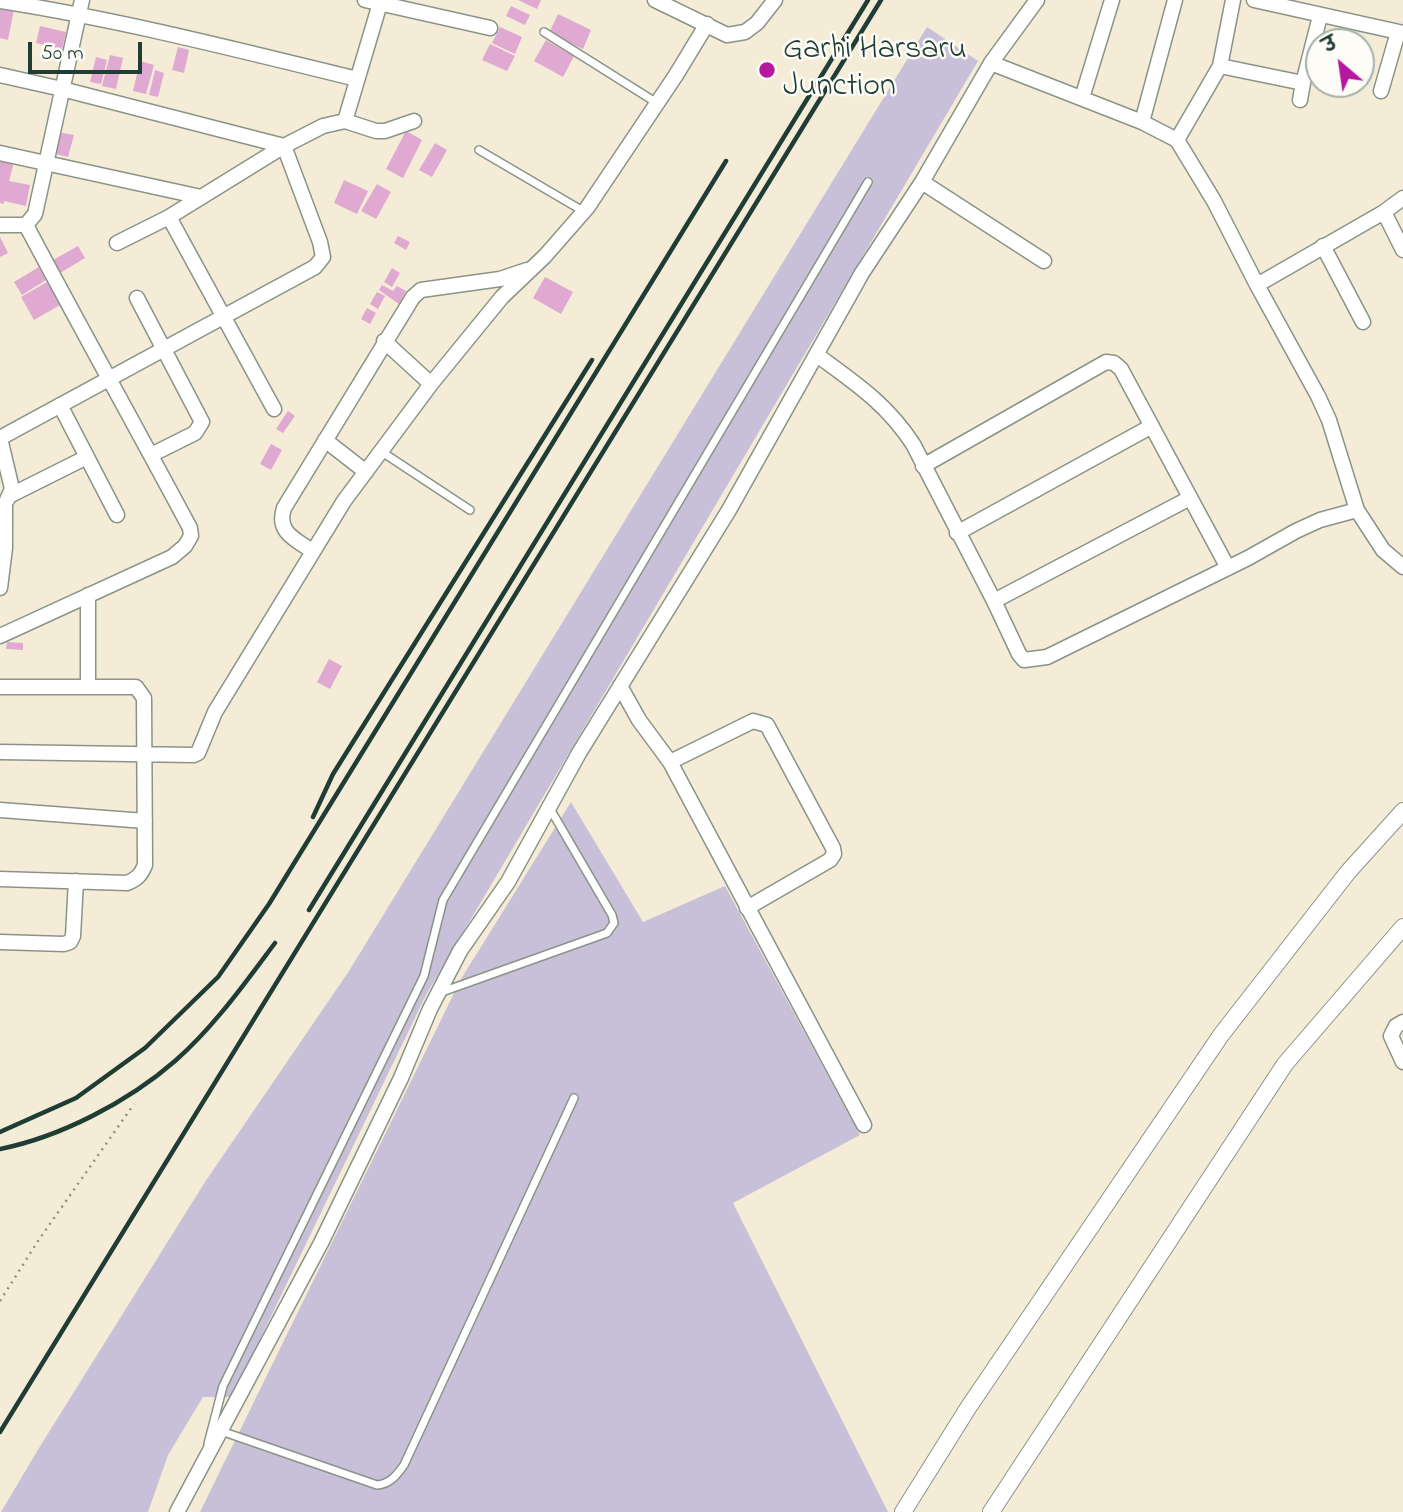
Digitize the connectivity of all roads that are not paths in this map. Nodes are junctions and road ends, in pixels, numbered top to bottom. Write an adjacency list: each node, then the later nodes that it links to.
1 (365, 0): 10 (street)
2 (655, 0): 13 (street)
3 (775, 0): 13 (street)
4 (1037, 0): 17 (street)
5 (1112, 0): 24 (street)
6 (1175, 0): 29 (street)
7 (1233, 0): 18 (street)
8 (1254, 0): 12 (street)
9 (0, 1): 11 (street)
10 (380, 2): 14 (street); 20 (street)
11 (80, 7): 20 (street); 22 (street)
12 (1320, 16): 16 (street); 21 (street)
13 (707, 24): 26 (street)
14 (490, 28)
15 (544, 32): 26 (lane)
16 (1400, 33): 23 (street)
17 (991, 62): 24 (street); 36 (street)
18 (1220, 66): 21 (street); 30 (street)
19 (0, 75): 22 (street)
20 (357, 79): 27 (street)
21 (1303, 83): 25 (street)
22 (62, 89): 31 (street); 34 (street)
23 (1381, 91)
24 (1082, 98): 29 (street)
25 (1300, 100)
26 (657, 103): 39 (street)
27 (345, 121): 28 (street); 31 (street)
28 (414, 121)
29 (1142, 122): 30 (street)
30 (1177, 141): 49 (street)
31 (284, 146): 37 (street); 51 (street)
32 (479, 150): 39 (lane)
33 (0, 153): 34 (street)
34 (45, 164): 37 (street); 43 (street)
35 (869, 182): 102 (lane)
36 (922, 182): 47 (street); 55 (street)
37 (201, 197): 41 (street)
38 (1403, 198): 40 (street)
39 (584, 212): 48 (street)
40 (1384, 212): 45 (street); 46 (street)
41 (169, 217): 44 (street); 51 (street)
42 (0, 225): 43 (street)
43 (26, 225): 56 (street)
44 (117, 243)
45 (1323, 246): 49 (street); 52 (street)
46 (1403, 250)
47 (1044, 261)
48 (532, 268): 53 (street); 57 (street)
49 (1256, 285): 71 (street)
50 (137, 298): 54 (street)
51 (223, 317): 54 (street); 59 (street)
52 (1363, 322)
53 (384, 341): 57 (street); 62 (street)
54 (163, 350): 56 (street); 64 (street)
55 (817, 355): 66 (street); 81 (street)
56 (107, 378): 58 (street); 64 (street)
57 (432, 384): 63 (street)
58 (60, 405): 61 (street); 65 (street)
59 (274, 409)
60 (1152, 426): 66 (street); 68 (street); 73 (street)
61 (0, 438): 69 (street)
62 (325, 440): 67 (street); 74 (street)
63 (382, 452): 67 (street); 70 (lane)
64 (151, 455): 78 (street)
65 (87, 457): 69 (street); 72 (street)
66 (923, 466): 73 (street)
67 (366, 472): 74 (street)
68 (1190, 498): 76 (street); 79 (street)
69 (5, 503): 77 (street)
70 (470, 510)
71 (1357, 510): 75 (street); 76 (street)
72 (117, 514)
73 (957, 533): 79 (street)
74 (313, 551): 85 (street)
75 (1403, 567)
76 (1228, 568): 79 (street)
77 (0, 588)
78 (88, 595): 80 (street); 83 (street)
79 (994, 601)
80 (0, 636)
81 (620, 685): 86 (street); 87 (street)
82 (0, 687): 83 (street)
83 (88, 687): 85 (street)
84 (0, 752): 85 (street)
85 (145, 754): 90 (street)
86 (670, 762): 93 (street); 93 (street)
87 (548, 807): 96 (street); 96 (lane)
88 (0, 810): 90 (street)
89 (1403, 811): 104 (street)
90 (145, 821): 92 (street)
91 (0, 879): 92 (street)
92 (76, 881): 95 (street)
93 (747, 908): 100 (street)
94 (1403, 927): 105 (street)
95 (0, 942)
96 (438, 993): 101 (street)
97 (1403, 1022): 98 (street)
98 (1403, 1062)
99 (574, 1098): 101 (lane)
100 (864, 1125)
101 (221, 1430): 102 (street)
102 (203, 1462): 103 (street)
103 (177, 1512)
104 (903, 1512)
105 (991, 1512)

